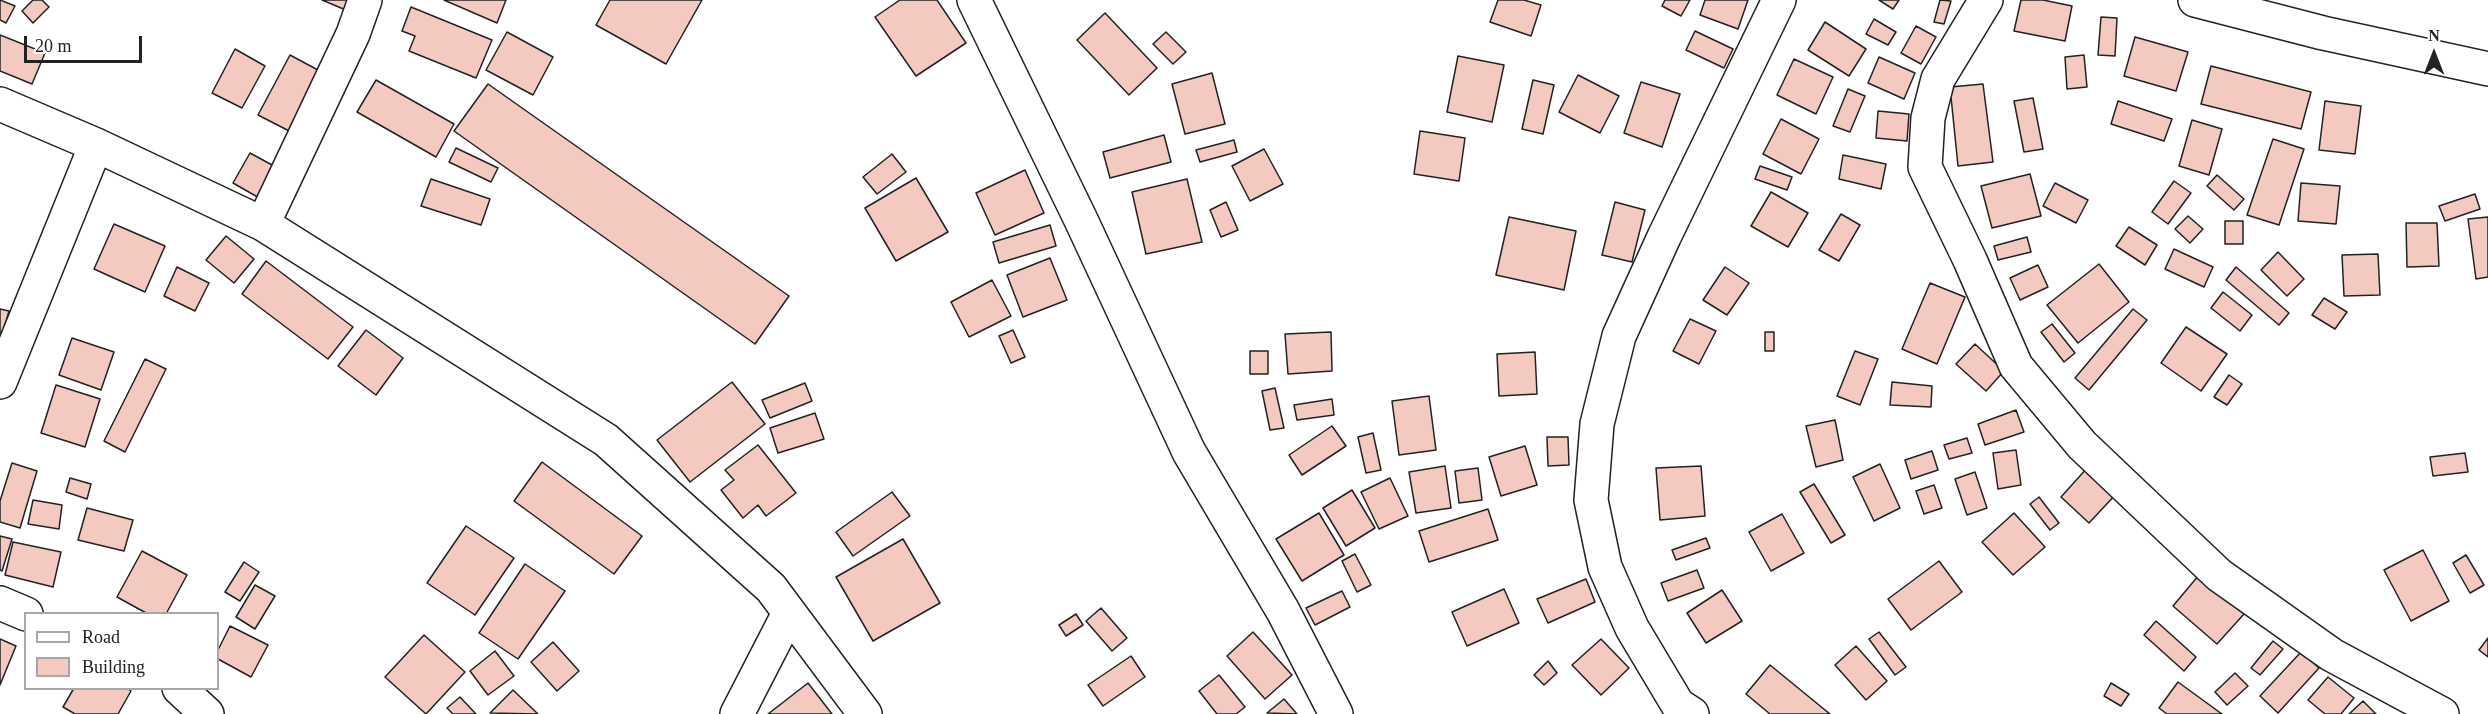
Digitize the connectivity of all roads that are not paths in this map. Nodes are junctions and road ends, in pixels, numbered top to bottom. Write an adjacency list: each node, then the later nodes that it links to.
1 (365, 0): 9 (street)
2 (974, 0): 18 (street)
3 (1779, 0): 19 (street)
4 (1986, 0): 20 (street)
5 (2194, 0): 6 (street)
6 (2488, 69)
7 (0, 104): 8 (street)
8 (96, 145): 9 (street); 10 (street)
9 (263, 224): 13 (street)
10 (0, 382)
11 (0, 603): 12 (street)
12 (24, 613)
13 (789, 613): 16 (street); 17 (street)
14 (181, 690): 15 (street)
15 (207, 714)
16 (736, 714)
17 (865, 714)
18 (1336, 714)
19 (1692, 714)
20 (2442, 714)

